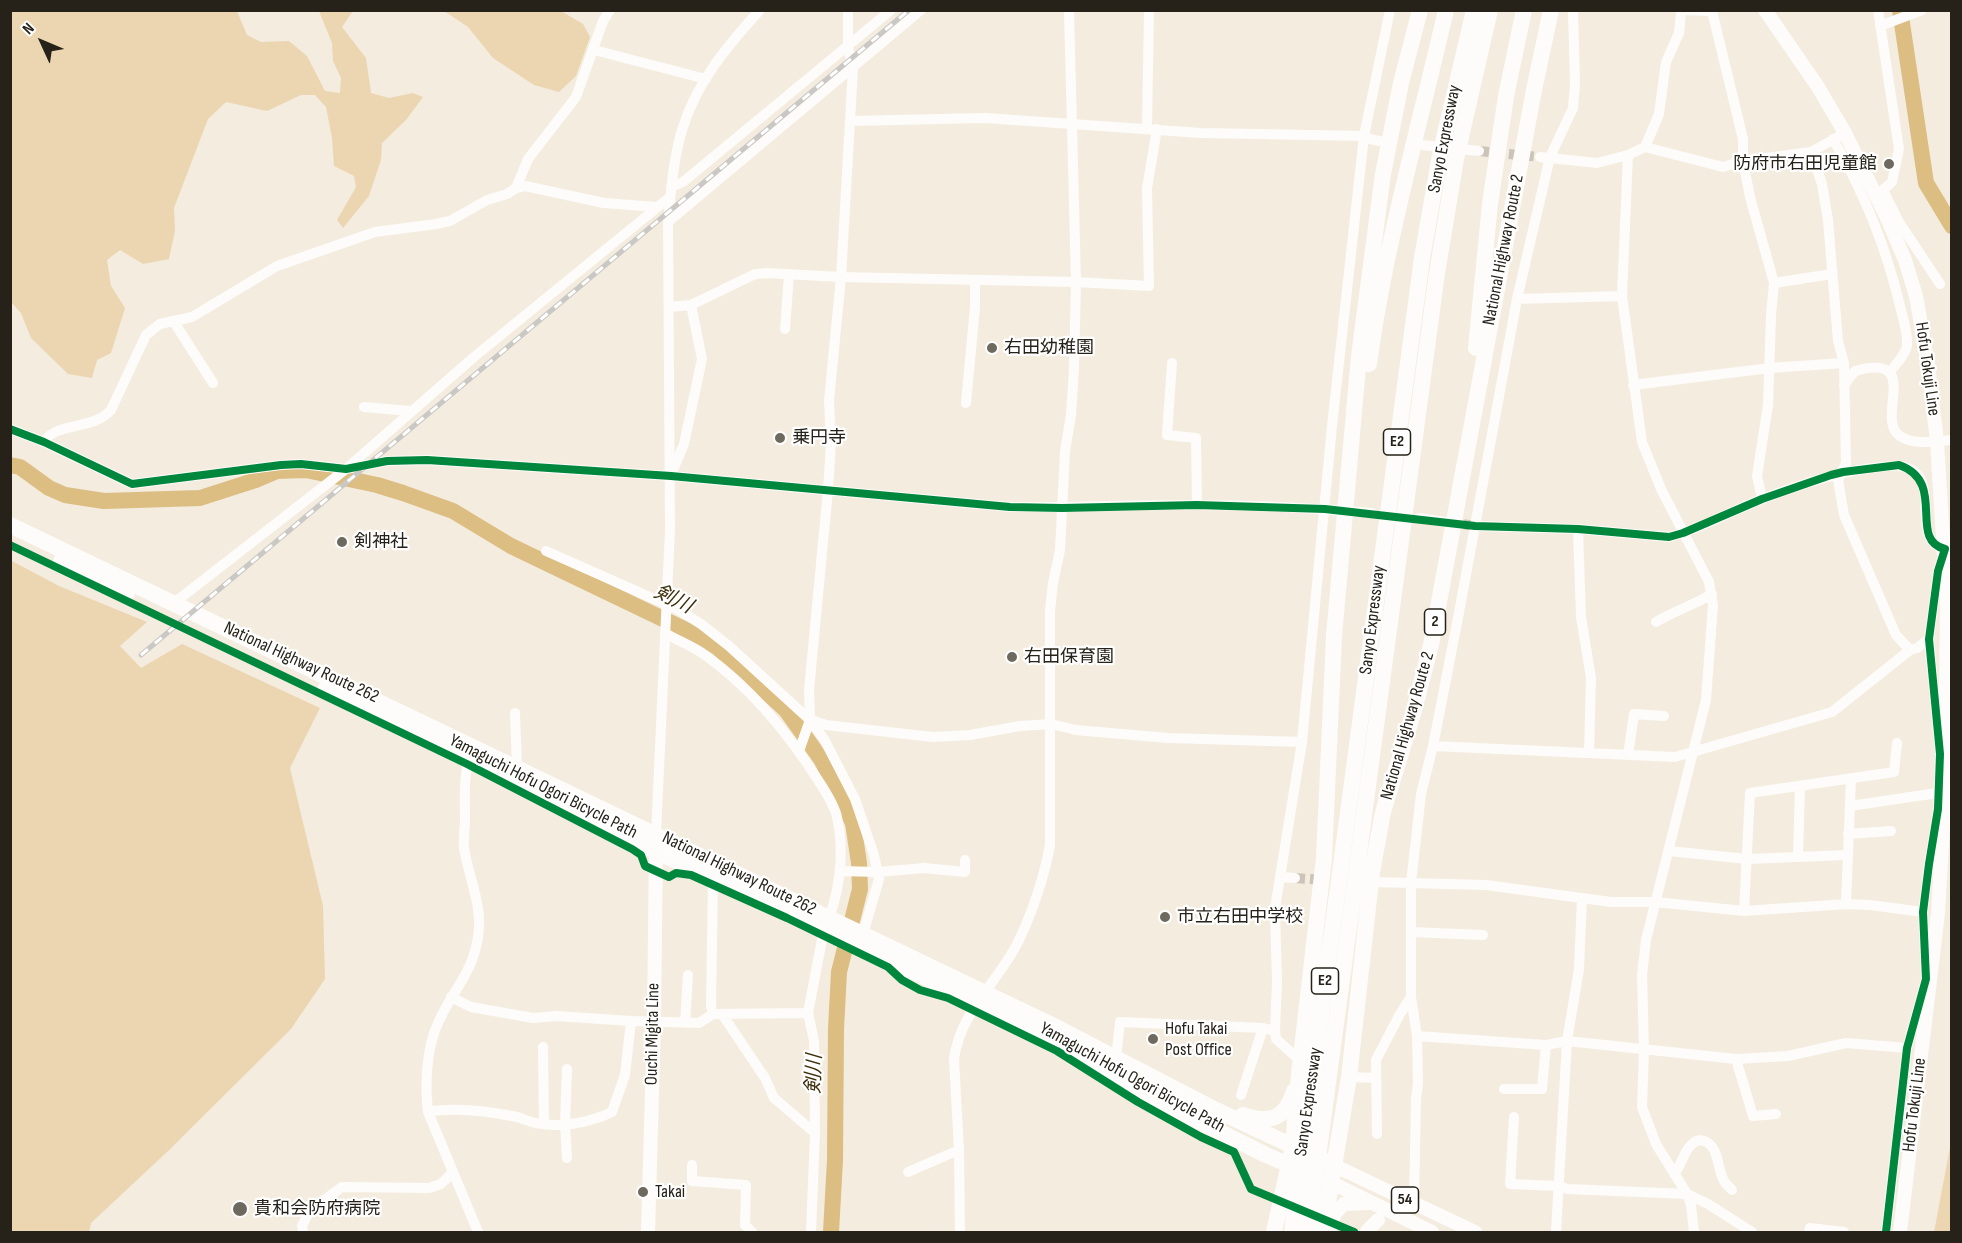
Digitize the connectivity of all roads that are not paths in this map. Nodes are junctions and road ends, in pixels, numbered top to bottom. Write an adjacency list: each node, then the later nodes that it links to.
1 (610, 10): 22 (street)
2 (760, 10): 24 (street)
3 (848, 10): 21 (street)
4 (891, 10): 21 (street)
5 (921, 10): 23 (street)
6 (1069, 10): 26 (street)
7 (1149, 10): 27 (street)
8 (1390, 10): 28 (street)
9 (1420, 10): 75 (highway)
10 (1446, 10): 75 (highway)
11 (1474, 10): 36 (highway, Sanyo Expressway / E2)
12 (1490, 10): 36 (highway, Sanyo Expressway / E2)
13 (1524, 10): 71 (highway)
14 (1551, 10): 71 (highway, National Highway Route 2 / 2)
15 (1573, 10): 37 (street)
16 (1765, 10): 29 (main road, Hofu Tokuji Line)
17 (1878, 10): 20 (street)
18 (1680, 11): 32 (street); 38 (street)
19 (1921, 11): 20 (street)
20 (1880, 26): 41 (street)
21 (848, 47): 23 (street); 40 (street)
22 (594, 50): 24 (street); 39 (street)
23 (853, 69): 25 (street); 43 (street)
24 (705, 79): 40 (street)
25 (850, 121): 26 (street); 46 (street)
26 (1073, 123): 27 (street); 48 (street)
27 (1152, 129): 28 (street); 48 (street)
28 (1364, 136): 30 (street); 80 (street)
29 (1839, 136): 34 (street); 41 (main road, Hofu Tokuji Line); 60 (street)
30 (1379, 141)
31 (1422, 145): 33 (street)
32 (1645, 147): 35 (street); 38 (street)
33 (1479, 151)
34 (1811, 152): 38 (street); 45 (street)
35 (1628, 155): 37 (street); 51 (street)
36 (1448, 157): 103 (highway, Sanyo Expressway / E2)
37 (1545, 157): 52 (street)
38 (1743, 161): 49 (street)
39 (516, 188): 42 (street); 55 (street)
40 (671, 192): 42 (street); 43 (street)
41 (1880, 193): 50 (street); 69 (main road, Hofu Tokuji Line)
42 (657, 207): 66 (street)
43 (668, 222): 54 (street)
44 (789, 274): 46 (street); 53 (street); 56 (street)
45 (1832, 274): 49 (street); 58 (street)
46 (841, 277): 47 (street); 76 (street)
47 (975, 280): 48 (street); 64 (street)
48 (1076, 282): 79 (street)
49 (1774, 283): 59 (street)
50 (1940, 284)
51 (1622, 297): 52 (street); 62 (street)
52 (1517, 299): 86 (street)
53 (691, 305): 54 (street); 74 (street)
54 (669, 307): 74 (street)
55 (174, 322): 61 (street); 70 (street)
56 (784, 329)
57 (1172, 363): 78 (street)
58 (1844, 363): 59 (street); 63 (street)
59 (1770, 368): 62 (street); 77 (street)
60 (1889, 373): 63 (street); 69 (street)
61 (213, 383)
62 (1633, 385): 88 (street)
63 (1844, 385): 73 (street)
64 (966, 403)
65 (364, 407): 66 (street)
66 (410, 411): 72 (street)
67 (10, 429): 70 (street)
68 (1952, 440): 69 (street)
69 (1937, 441): 90 (main road, Hofu Tokuji Line)
70 (44, 442): 72 (street)
71 (1465, 460): 146 (highway, National Highway Route 2 / 2)
72 (346, 469): 74 (street); 93 (street)
73 (1843, 472): 77 (street); 90 (street); 98 (street)
74 (670, 476): 76 (street); 94 (street)
75 (1348, 483): 81 (highway)
76 (828, 490): 79 (street); 101 (street)
77 (1762, 499): 88 (street)
78 (1197, 505): 79 (street); 80 (street)
79 (1062, 508): 102 (street)
80 (1325, 509): 81 (street); 104 (street)
81 (1345, 510): 82 (street); 162 (highway)
82 (1372, 513)
83 (1419, 519): 84 (street)
84 (1445, 522)
85 (10, 525): 93 (highway, National Highway Route 262)
86 (1475, 526): 87 (street); 106 (street)
87 (1578, 529): 88 (street); 109 (street)
88 (1683, 533): 92 (street)
89 (10, 537): 108 (highway, National Highway Route 262)
90 (1944, 549): 97 (street); 115 (main road, Hofu Tokuji Line)
91 (546, 551): 94 (street)
92 (1712, 594): 95 (street); 110 (street)
93 (174, 603): 108 (highway, National Highway Route 262)
94 (666, 606): 96 (street); 101 (street)
95 (1656, 622)
96 (665, 631): 107 (street); 119 (street)
97 (1929, 639): 98 (street); 115 (street)
98 (1910, 650): 110 (street)
99 (515, 713): 112 (street)
100 (1664, 716): 111 (street)
101 (809, 724): 102 (street); 107 (street); 126 (street)
102 (1051, 724): 104 (street); 145 (street)
103 (1367, 730): 203 (highway, Sanyo Expressway / E2); 204 (highway, Sanyo Expressway / E2)
104 (1302, 742): 127 (street)
105 (1897, 743): 113 (street)
106 (1433, 746): 109 (street); 131 (street)
107 (799, 749): 125 (street)
108 (471, 752): 112 (highway, National Highway Route 262); 119 (highway, National Highway Route 262); 144 (street)
109 (1589, 752): 111 (street)
110 (1694, 753): 111 (street); 120 (street)
111 (1628, 755)
112 (517, 767): 119 (highway, National Highway Route 262)
113 (1851, 778): 114 (street); 116 (street)
114 (1800, 786): 122 (street); 123 (street)
115 (1941, 793): 116 (street); 136 (street); 142 (main road, Hofu Tokuji Line)
116 (1850, 806): 118 (street)
117 (1891, 831): 118 (street)
118 (1848, 834): 121 (street)
119 (656, 843): 128 (highway, National Highway Route 262); 137 (highway, National Highway Route 262); 150 (main road, Ouchi Migita Line)
120 (1669, 851): 123 (street); 133 (street)
121 (1847, 855): 122 (street); 134 (street)
122 (1798, 856): 123 (street)
123 (1747, 859): 135 (street)
124 (965, 860): 126 (street)
125 (840, 872): 126 (street); 137 (street)
126 (878, 872): 140 (street)
127 (1280, 877): 129 (street); 153 (street)
128 (713, 878): 137 (highway, National Highway Route 262); 148 (street)
129 (1295, 878)
130 (1373, 882): 131 (street)
131 (1412, 883): 132 (street); 138 (street)
132 (1582, 898): 133 (street); 155 (street)
133 (1655, 902): 135 (street); 159 (street)
134 (1846, 904): 135 (street); 136 (street)
135 (1744, 911)
136 (1923, 912): 142 (street)
137 (829, 925): 140 (highway, National Highway Route 262); 147 (street)
138 (1411, 932): 139 (street); 143 (street)
139 (1483, 936)
140 (860, 937): 145 (highway, National Highway Route 262)
141 (688, 975): 151 (street)
142 (1928, 979): 158 (street); 214 (main road, Hofu Tokuji Line)
143 (1411, 997): 154 (street); 165 (street)
144 (452, 998): 149 (street); 169 (street)
145 (981, 998): 160 (highway, National Highway Route 262); 177 (street); 178 (highway, National Highway Route 262)
146 (1357, 1010): 164 (highway, National Highway Route 2 / 2); 176 (highway)
147 (808, 1013): 148 (street); 174 (street)
148 (718, 1014): 151 (street); 174 (street)
149 (630, 1021): 150 (street); 173 (street)
150 (654, 1022): 151 (street); 198 (main road, Ouchi Migita Line)
151 (685, 1023)
152 (1263, 1028): 153 (street); 160 (street); 167 (street)
153 (1275, 1031): 162 (street)
154 (1417, 1036): 156 (street); 190 (street)
155 (1567, 1041): 156 (street); 159 (street); 187 (street)
156 (1546, 1045): 166 (street)
157 (543, 1047): 172 (street)
158 (1907, 1048): 161 (street); 213 (street)
159 (1644, 1050): 161 (street); 185 (street)
160 (1116, 1059): 168 (highway, National Highway Route 262)
161 (1736, 1059): 170 (street)
162 (1300, 1068): 168 (highway); 176 (highway)
163 (567, 1069): 173 (street)
164 (1349, 1077): 165 (street); 182 (highway, National Highway Route 2 / 2)
165 (1376, 1078): 175 (street)
166 (1504, 1089)
167 (1241, 1095)
168 (1216, 1110): 176 (highway, National Highway Route 262)
169 (428, 1113): 172 (street); 183 (street)
170 (1776, 1114)
171 (1514, 1117): 187 (street)
172 (544, 1124): 173 (street)
173 (565, 1124): 179 (street)
174 (815, 1133): 194 (street)
175 (1377, 1134)
176 (1292, 1145): 178 (highway); 181 (highway); 182 (highway, National Highway Route 262)
177 (959, 1150): 184 (street); 201 (street)
178 (1266, 1155): 181 (highway, National Highway Route 262)
179 (567, 1158)
180 (692, 1165): 199 (street)
181 (1290, 1166): 186 (highway, National Highway Route 262); 202 (highway)
182 (1335, 1166): 186 (highway, National Highway Route 2 / 2); 190 (main road, 54)
183 (453, 1172): 196 (street); 197 (street)
184 (908, 1172)
185 (1674, 1174): 188 (street); 189 (street)
186 (1332, 1183): 191 (main road, 54); 205 (highway, National Highway Route 2 / 2)
187 (1558, 1186): 189 (street); 209 (street)
188 (1732, 1190)
189 (1686, 1194): 193 (street); 210 (street)
190 (1414, 1204): 208 (main road, 54)
191 (1377, 1210): 192 (main road, 54); 195 (main road); 206 (main road)
192 (1416, 1229): 207 (main road, 54)
193 (1695, 1229)
194 (811, 1232): 200 (street)
195 (1366, 1232)
196 (303, 1233)
197 (478, 1233)
198 (648, 1233)
199 (752, 1233)
200 (801, 1233)
201 (960, 1233)
202 (1274, 1233)
203 (1292, 1233)
204 (1308, 1233)
205 (1323, 1233)
206 (1329, 1233)
207 (1432, 1233)
208 (1475, 1233)
209 (1556, 1233)
210 (1752, 1233)
211 (1809, 1233): 212 (street)
212 (1844, 1233)
213 (1886, 1233)
214 (1900, 1233)

